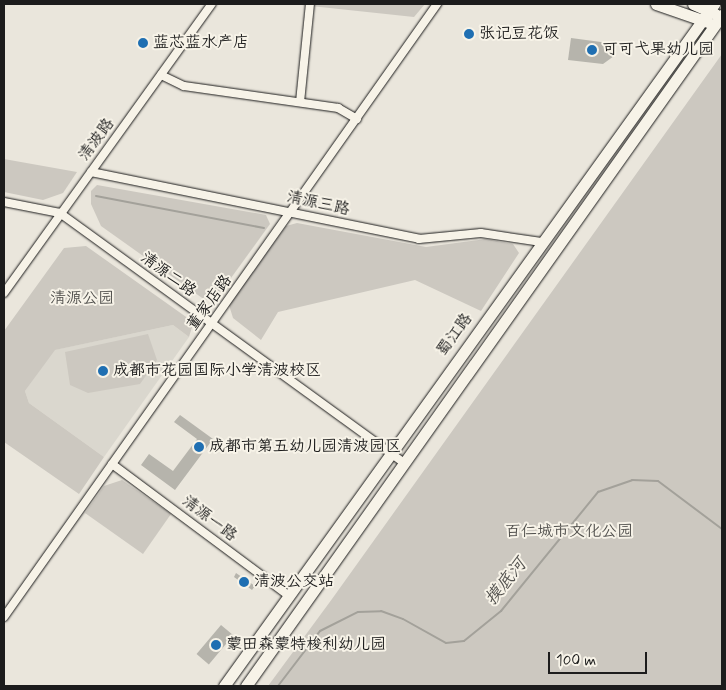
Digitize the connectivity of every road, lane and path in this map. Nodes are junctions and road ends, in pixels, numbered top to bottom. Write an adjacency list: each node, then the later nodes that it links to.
1 (212, 4): 8 (street, 清波路)
2 (310, 4): 9 (street)
3 (437, 4): 10 (street, 董家店路)
4 (656, 4): 6 (street)
5 (693, 4): 6 (street)
6 (709, 11): 7 (street); 15 (street, 蜀江路)
7 (719, 19): 20 (street, 蜀江路)
8 (161, 75): 9 (street); 11 (street, 清波路)
9 (300, 102): 10 (street)
10 (356, 119): 14 (street, 董家店路)
11 (91, 172): 13 (street, 清波路); 14 (street, 清源三路)
12 (4, 202): 13 (street)
13 (60, 213): 16 (street, 清波路); 17 (street, 清源二路)
14 (291, 213): 15 (street, 清源三路); 17 (street, 董家店路)
15 (541, 242): 18 (street, 蜀江路)
16 (4, 293)
17 (212, 324): 18 (street, 清源二路); 19 (street, 董家店路)
18 (390, 453): 20 (street, 清源二路); 21 (street, 蜀江路)
19 (112, 464): 21 (street, 清源一路); 22 (street, 董家店路)
20 (406, 464): 24 (street, 蜀江路)
21 (290, 596): 23 (street, 蜀江路)
22 (4, 617)
23 (224, 686)
24 (246, 686)

